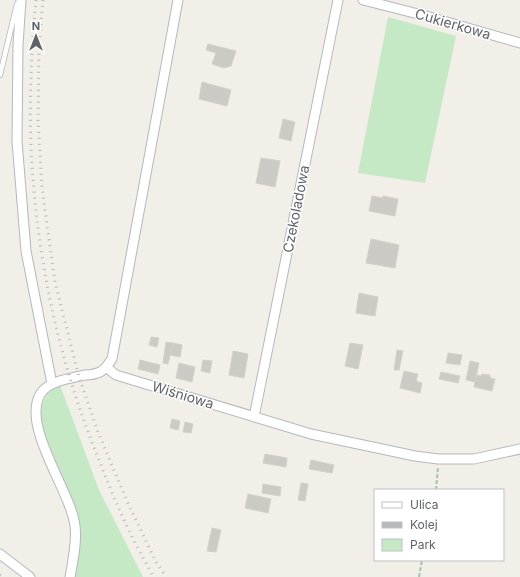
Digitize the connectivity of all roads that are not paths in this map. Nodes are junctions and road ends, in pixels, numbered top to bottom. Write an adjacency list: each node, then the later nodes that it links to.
1 (20, 0): 6 (lane); 8 (street)
2 (178, 0): 7 (street)
3 (338, 0): 9 (street, Czekoladowa)
4 (363, 0): 5 (street, Cukierkowa)
5 (520, 43)
6 (0, 75)
7 (106, 368): 8 (street); 9 (street, Wiśniowa)
8 (52, 384): 13 (street)
9 (254, 417): 10 (street, Wiśniowa)
10 (520, 449)
11 (0, 554): 12 (street)
12 (30, 577)
13 (70, 577)

